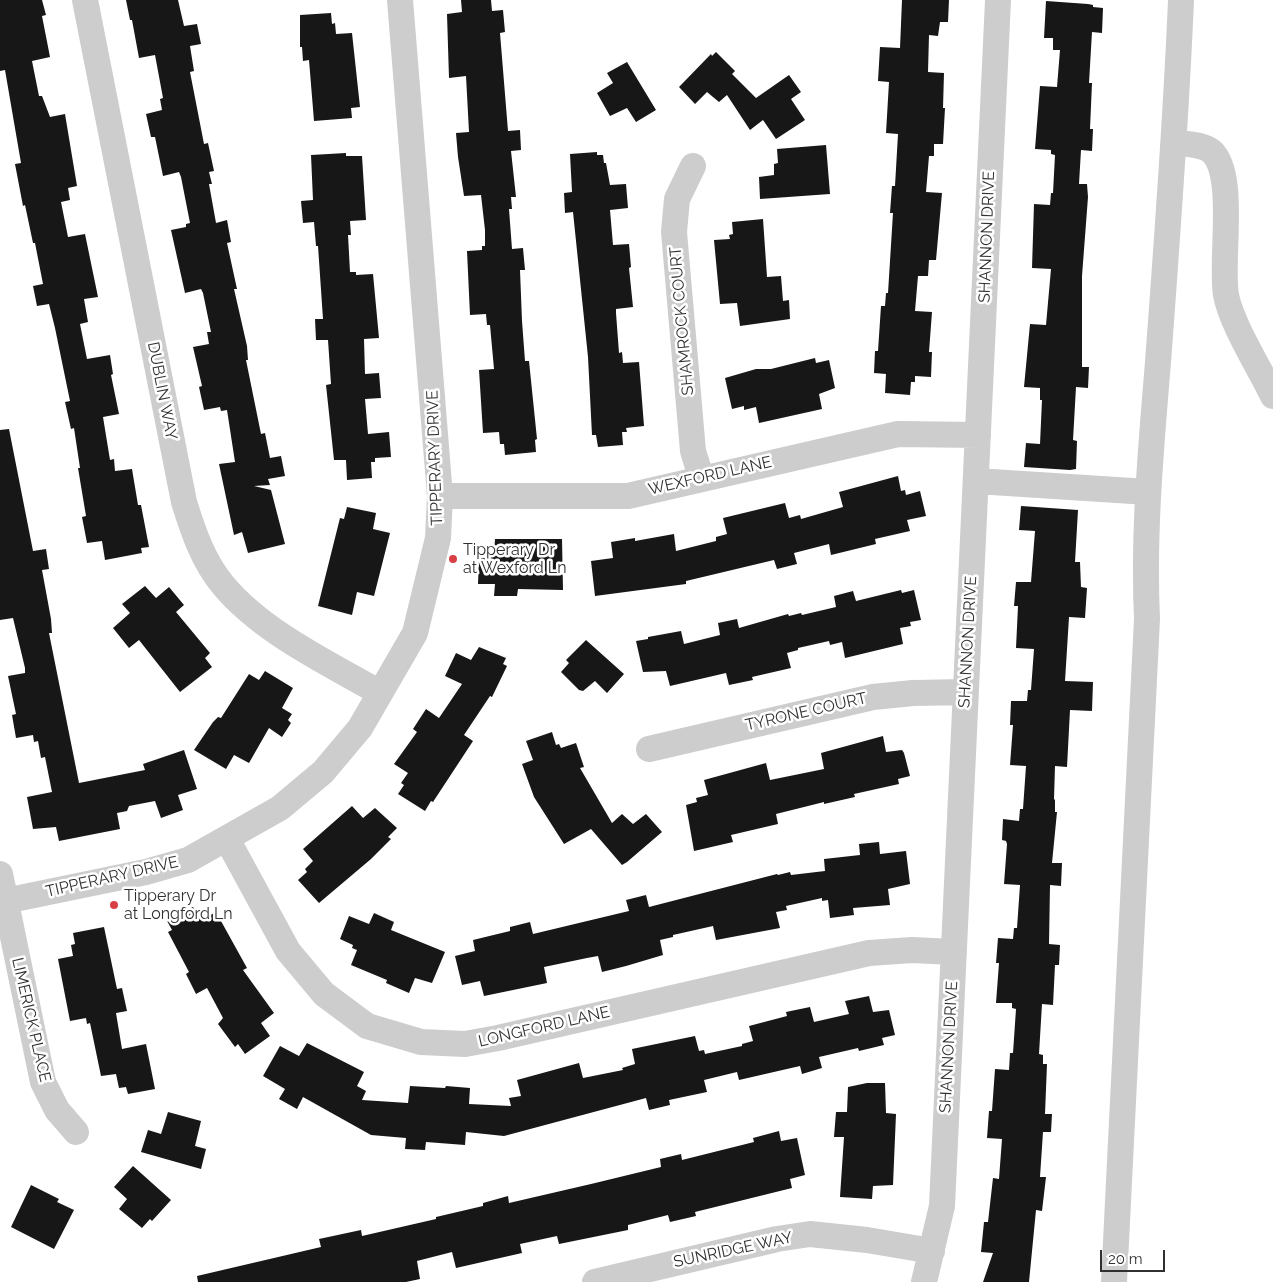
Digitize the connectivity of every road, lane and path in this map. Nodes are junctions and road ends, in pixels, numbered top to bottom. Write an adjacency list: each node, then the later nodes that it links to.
1 (85, 0): 14 (street, DUBLIN WAY)
2 (400, 0): 12 (street, TIPPERARY DRIVE)
3 (998, 0): 8 (street, SHANNON DRIVE)
4 (1181, 0): 5 (street)
5 (1174, 142): 7 (street); 11 (street)
6 (693, 166): 9 (street, SHAMROCK COURT)
7 (1273, 396)
8 (978, 435): 9 (street, WEXFORD LANE); 10 (street, SHANNON DRIVE)
9 (701, 478): 12 (street, WEXFORD LANE)
10 (976, 481): 11 (street); 13 (street, SHANNON DRIVE)
11 (1148, 492): 24 (street)
12 (440, 496): 14 (street, TIPPERARY DRIVE)
13 (965, 692): 15 (street, TYRONE COURT); 19 (street, SHANNON DRIVE)
14 (380, 693): 16 (street, TIPPERARY DRIVE)
15 (649, 749)
16 (227, 839): 18 (street, TIPPERARY DRIVE); 19 (street, LONGFORD LANE)
17 (0, 874): 18 (street, LIMERICK PLACE)
18 (2, 901): 20 (street, LIMERICK PLACE)
19 (954, 952): 21 (street, SHANNON DRIVE)
20 (76, 1132)
21 (932, 1251): 22 (street, SUNRIDGE WAY); 23 (street, SHANNON DRIVE)
22 (595, 1282)
23 (924, 1282)
24 (1114, 1282)

